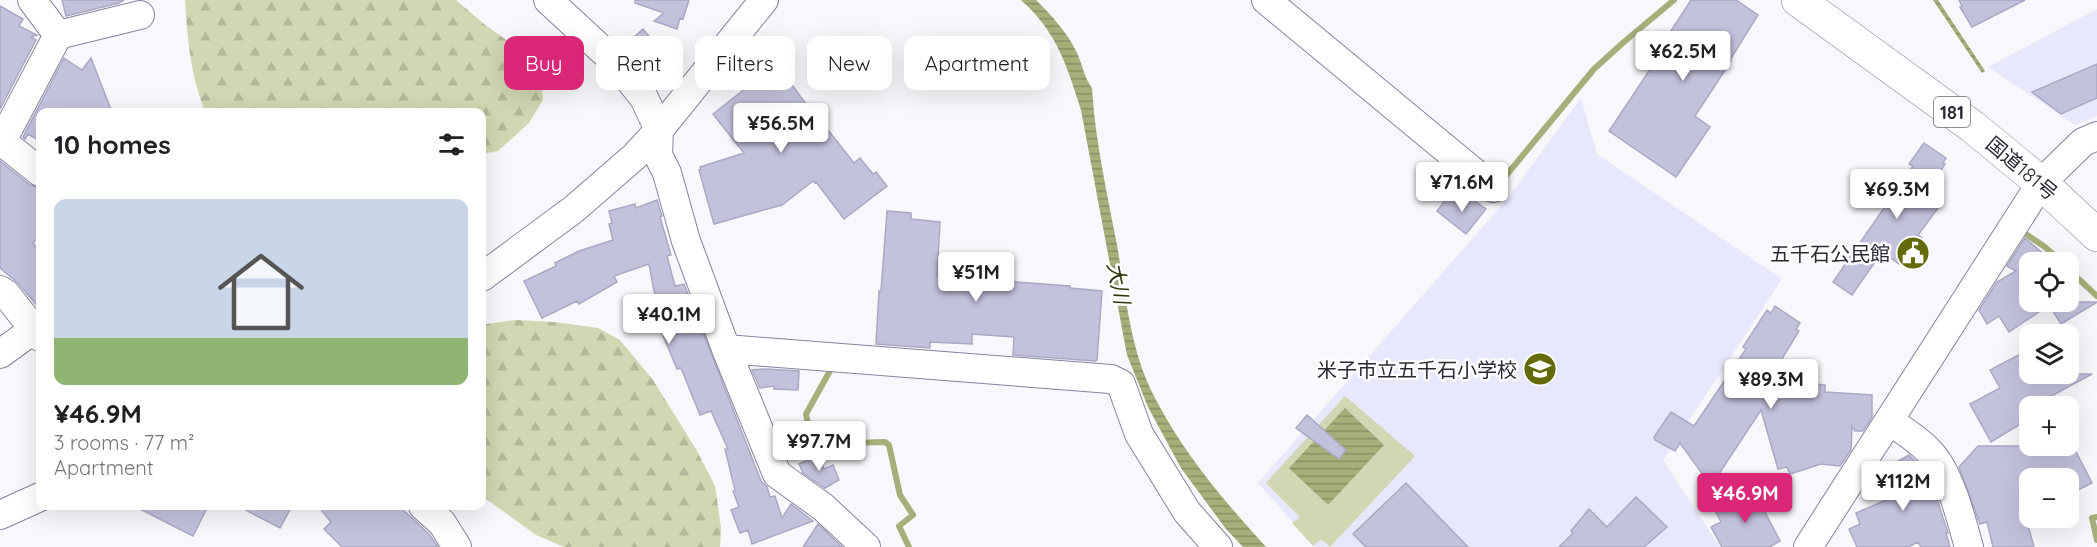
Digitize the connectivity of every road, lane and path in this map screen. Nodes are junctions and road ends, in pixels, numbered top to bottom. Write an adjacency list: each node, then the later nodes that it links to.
1 (548, 0): 7 (street)
2 (764, 0): 7 (street)
3 (1266, 0): 12 (street)
4 (1798, 0): 11 (highway, 国道181号 / 181)
5 (46, 13): 6 (street); 9 (street)
6 (140, 15)
7 (659, 130): 14 (street); 18 (street)
8 (2097, 136): 11 (street)
9 (1, 141): 10 (street)
10 (36, 169)
11 (2041, 183): 13 (highway, 国道181号 / 181); 20 (street)
12 (1493, 188)
13 (2097, 235)
14 (486, 274)
15 (0, 290): 16 (street)
16 (36, 328)
17 (36, 333): 19 (street)
18 (726, 349): 25 (street); 26 (street)
19 (0, 354)
20 (1890, 421): 27 (street); 28 (street)
21 (36, 499): 23 (street)
22 (427, 510): 24 (street)
23 (0, 515)
24 (460, 546)
25 (866, 547)
26 (1218, 547)
27 (1808, 547)
28 (1969, 547)

